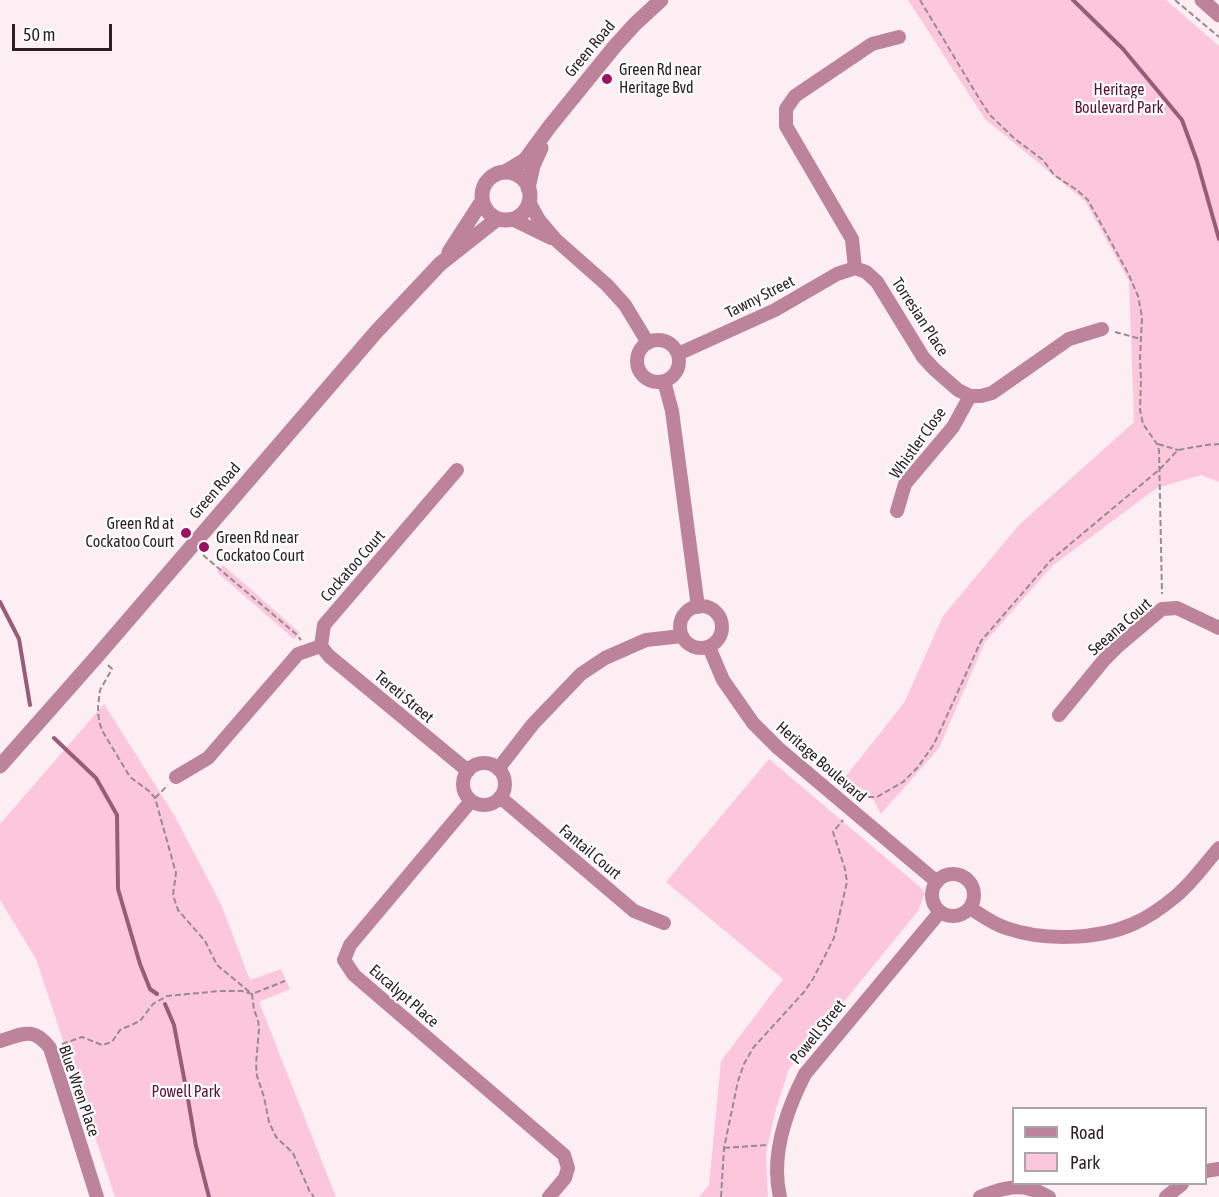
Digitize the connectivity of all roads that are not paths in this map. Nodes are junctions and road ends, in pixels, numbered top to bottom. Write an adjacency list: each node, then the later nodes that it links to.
1 (662, 0): 5 (street, Green Road)
2 (1202, 0): 3 (street)
3 (1219, 15)
4 (899, 37): 12 (street)
5 (550, 126): 6 (street, Green Road); 7 (street, Green Road)
6 (505, 172): 7 (street); 8 (street)
7 (529, 195): 9 (street); 10 (street)
8 (482, 201): 9 (street); 11 (street, Green Road)
9 (504, 219): 10 (street); 11 (street, Green Road)
10 (556, 240): 14 (street)
11 (440, 264): 26 (street, Green Road)
12 (855, 268): 15 (street, Tawny Street); 17 (street, Torresian Place)
13 (1102, 328): 17 (street)
14 (648, 343): 15 (street); 16 (street)
15 (678, 354): 16 (street)
16 (664, 381): 20 (street)
17 (970, 396): 19 (street, Whistler Close)
18 (457, 470): 23 (street, Cockatoo Court)
19 (897, 511)
20 (698, 607): 22 (street); 24 (street)
21 (1219, 628): 25 (street, Seeana Court)
22 (682, 636): 24 (street); 29 (street)
23 (321, 646): 30 (street, Tereti Street); 31 (street)
24 (710, 647): 35 (street, Heritage Boulevard)
25 (1059, 715)
26 (20, 743): 27 (street, Green Road); 28 (street, Green Road)
27 (0, 756)
28 (0, 766)
29 (498, 769): 30 (street); 32 (street)
30 (468, 771): 33 (street)
31 (176, 777)
32 (500, 797): 33 (street); 38 (street, Fantail Court)
33 (471, 801): 43 (street, Eucalypt Place)
34 (1219, 848): 36 (street)
35 (937, 882): 36 (street); 37 (street)
36 (970, 908): 37 (street)
37 (940, 912): 44 (street, Powell Street)
38 (664, 923)
39 (0, 1041): 42 (street, Blue Wren Place)
40 (1181, 1185): 47 (street)
41 (1029, 1186): 45 (street); 46 (street)
42 (97, 1197)
43 (549, 1197)
44 (780, 1197)
45 (980, 1197)
46 (1049, 1197)
47 (1166, 1197)

